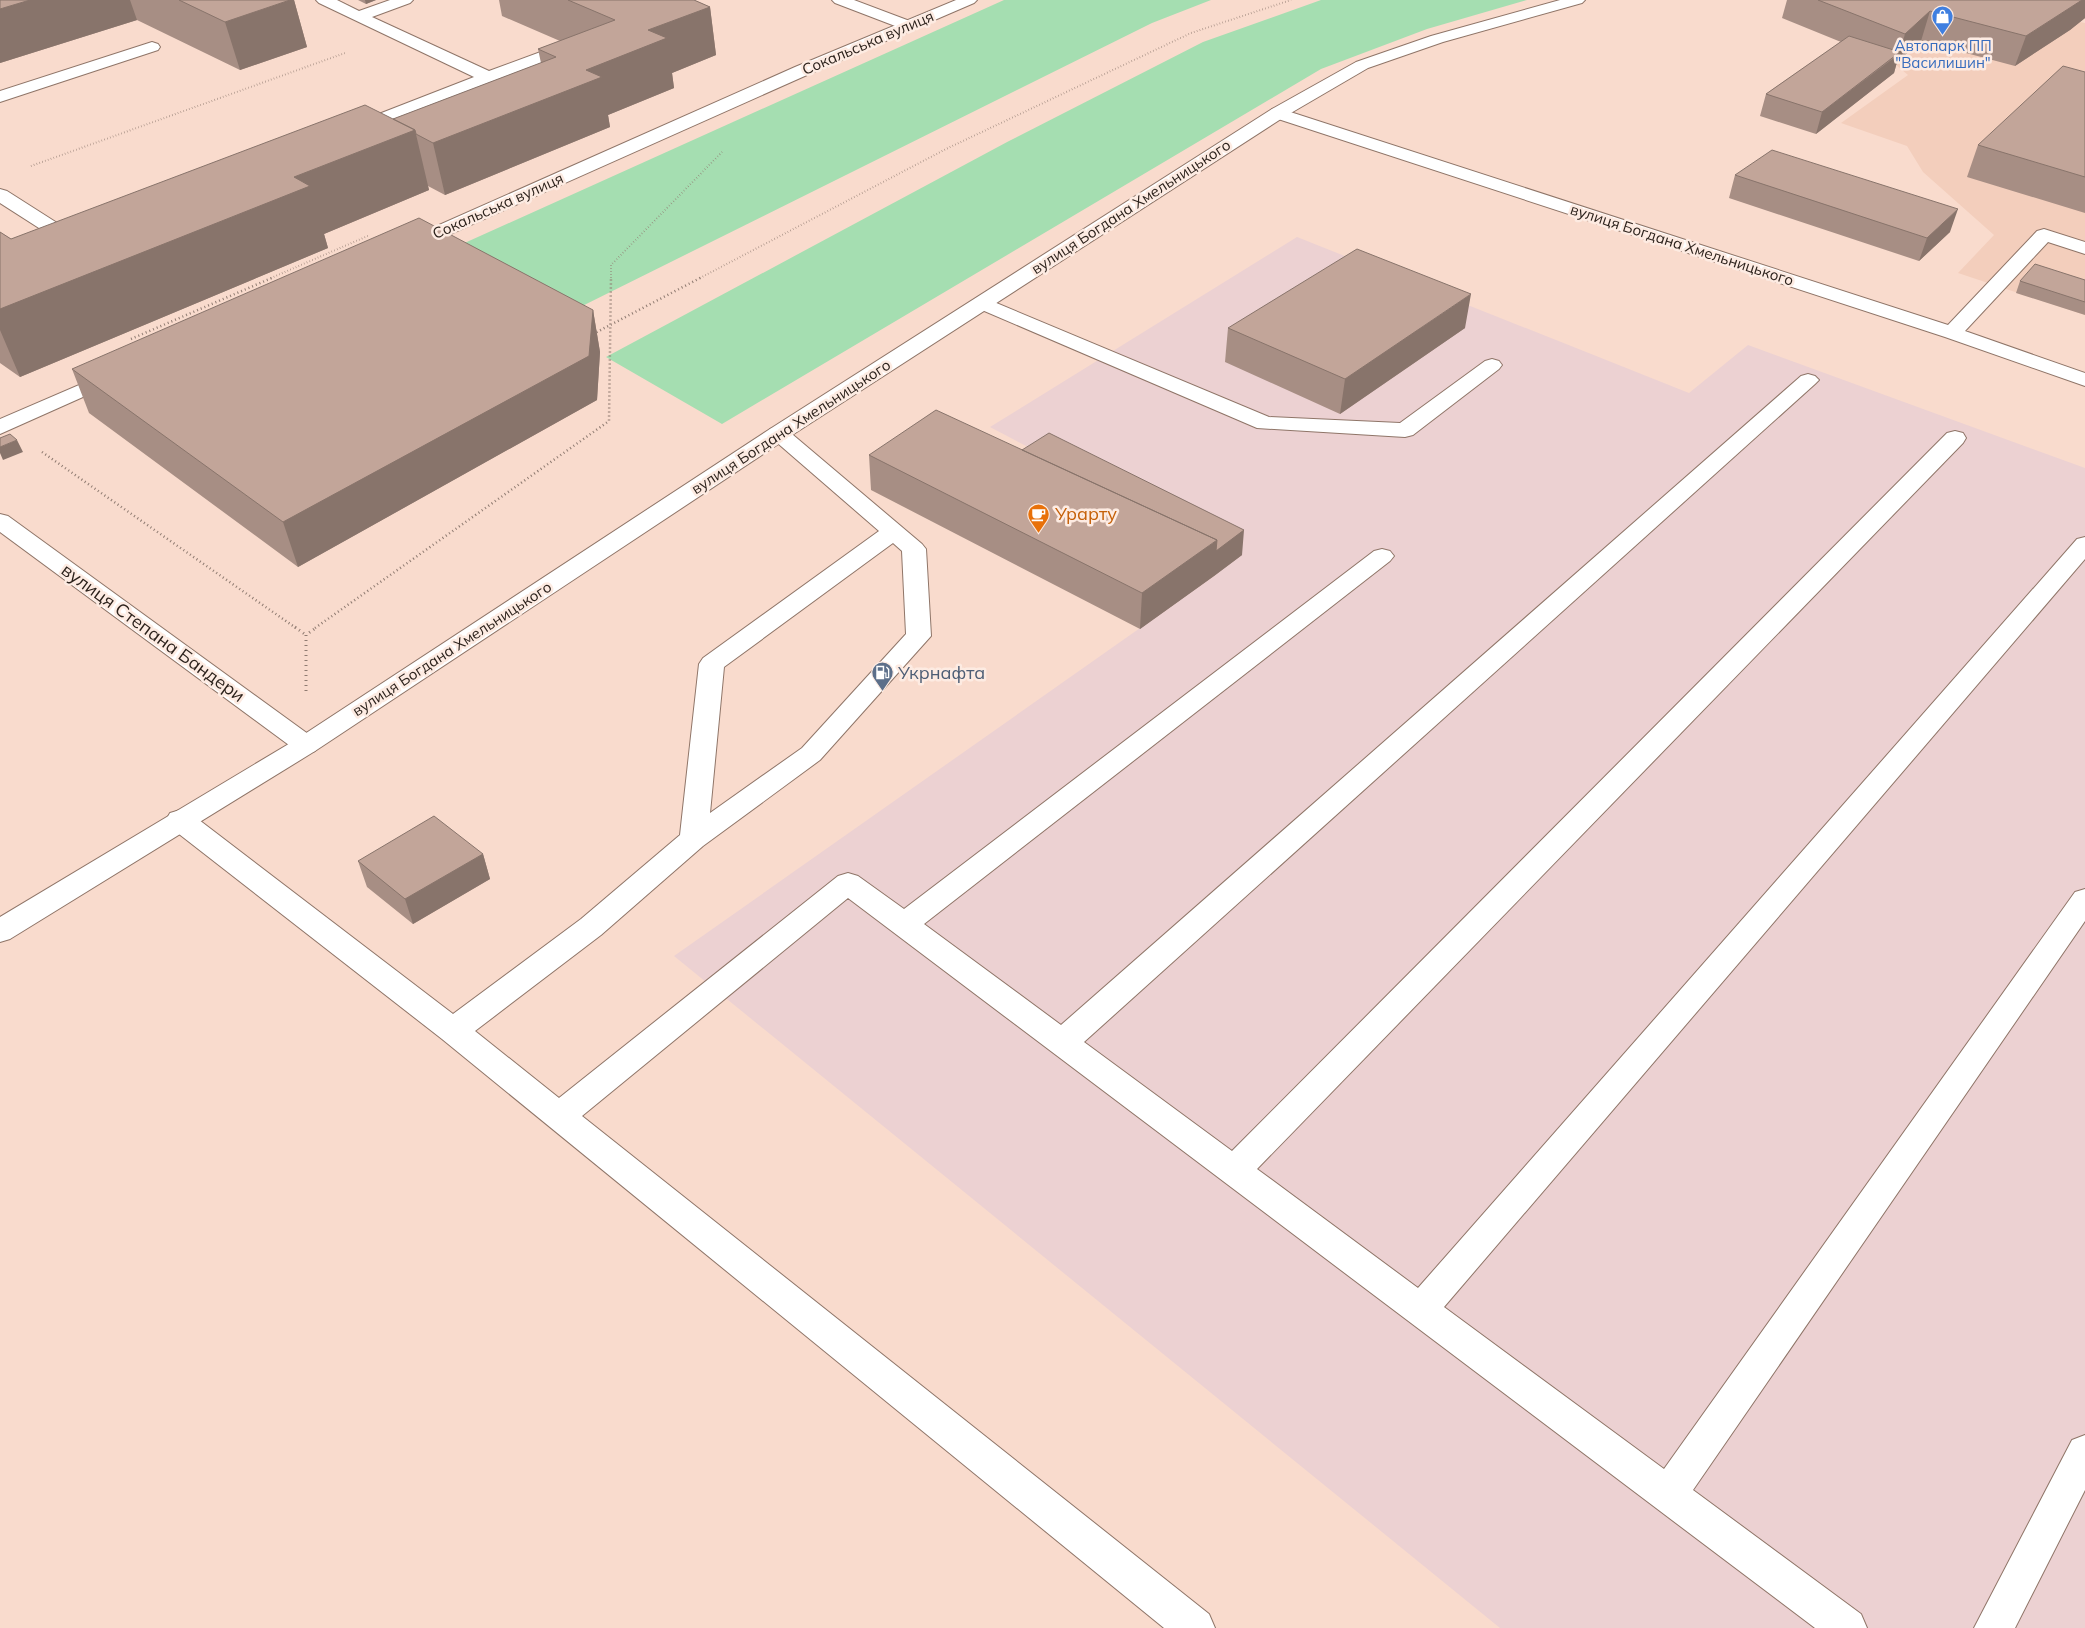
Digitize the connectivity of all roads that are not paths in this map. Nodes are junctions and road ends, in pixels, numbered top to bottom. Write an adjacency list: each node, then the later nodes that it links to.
1 (324, 0): 6 (street)
2 (404, 0): 6 (street)
3 (840, 0): 7 (street)
4 (969, 0): 7 (street, Сокальська вулиця)
5 (1578, 0): 12 (street, вулиця Богдана Хмельницького)
6 (359, 16): 10 (street)
7 (908, 26): 17 (street, Сокальська вулиця)
8 (571, 46): 10 (street)
9 (152, 47): 11 (street)
10 (488, 77): 13 (street)
11 (0, 97)
12 (1278, 113): 18 (street, вулиця Богдана Хмельницького); 19 (street, вулиця Богдана Хмельницького)
13 (341, 135)
14 (0, 195): 15 (street)
15 (92, 235)
16 (2085, 248): 19 (street)
17 (396, 252)
18 (982, 303): 20 (street); 25 (street, вулиця Богдана Хмельницького)
19 (1952, 333): 23 (street, вулиця Богдана Хмельницького)
20 (1492, 365)
21 (131, 369): 24 (street)
22 (1808, 380): 38 (street)
23 (2085, 380)
24 (2, 426)
25 (778, 434): 28 (street); 31 (street, вулиця Богдана Хмельницького)
26 (1955, 438): 40 (street)
27 (0, 521): 31 (street, вулиця Степана Бандери)
28 (893, 532): 33 (street); 33 (street)
29 (2085, 544): 41 (street)
30 (1382, 556): 35 (street)
31 (306, 745): 32 (street, вулиця Богдана Хмельницького)
32 (180, 820): 36 (street, вулиця Богдана Хмельницького); 37 (street)
33 (693, 838): 37 (street)
34 (2085, 899): 43 (street)
35 (903, 925): 38 (street); 39 (street)
36 (0, 931)
37 (453, 1032): 39 (street)
38 (1062, 1043): 40 (street)
39 (559, 1117): 44 (street)
40 (1234, 1171): 41 (street)
41 (1420, 1310): 43 (street)
42 (2085, 1452): 46 (street)
43 (1668, 1495): 45 (street)
44 (1195, 1628)
45 (1847, 1628)
46 (1994, 1628)

